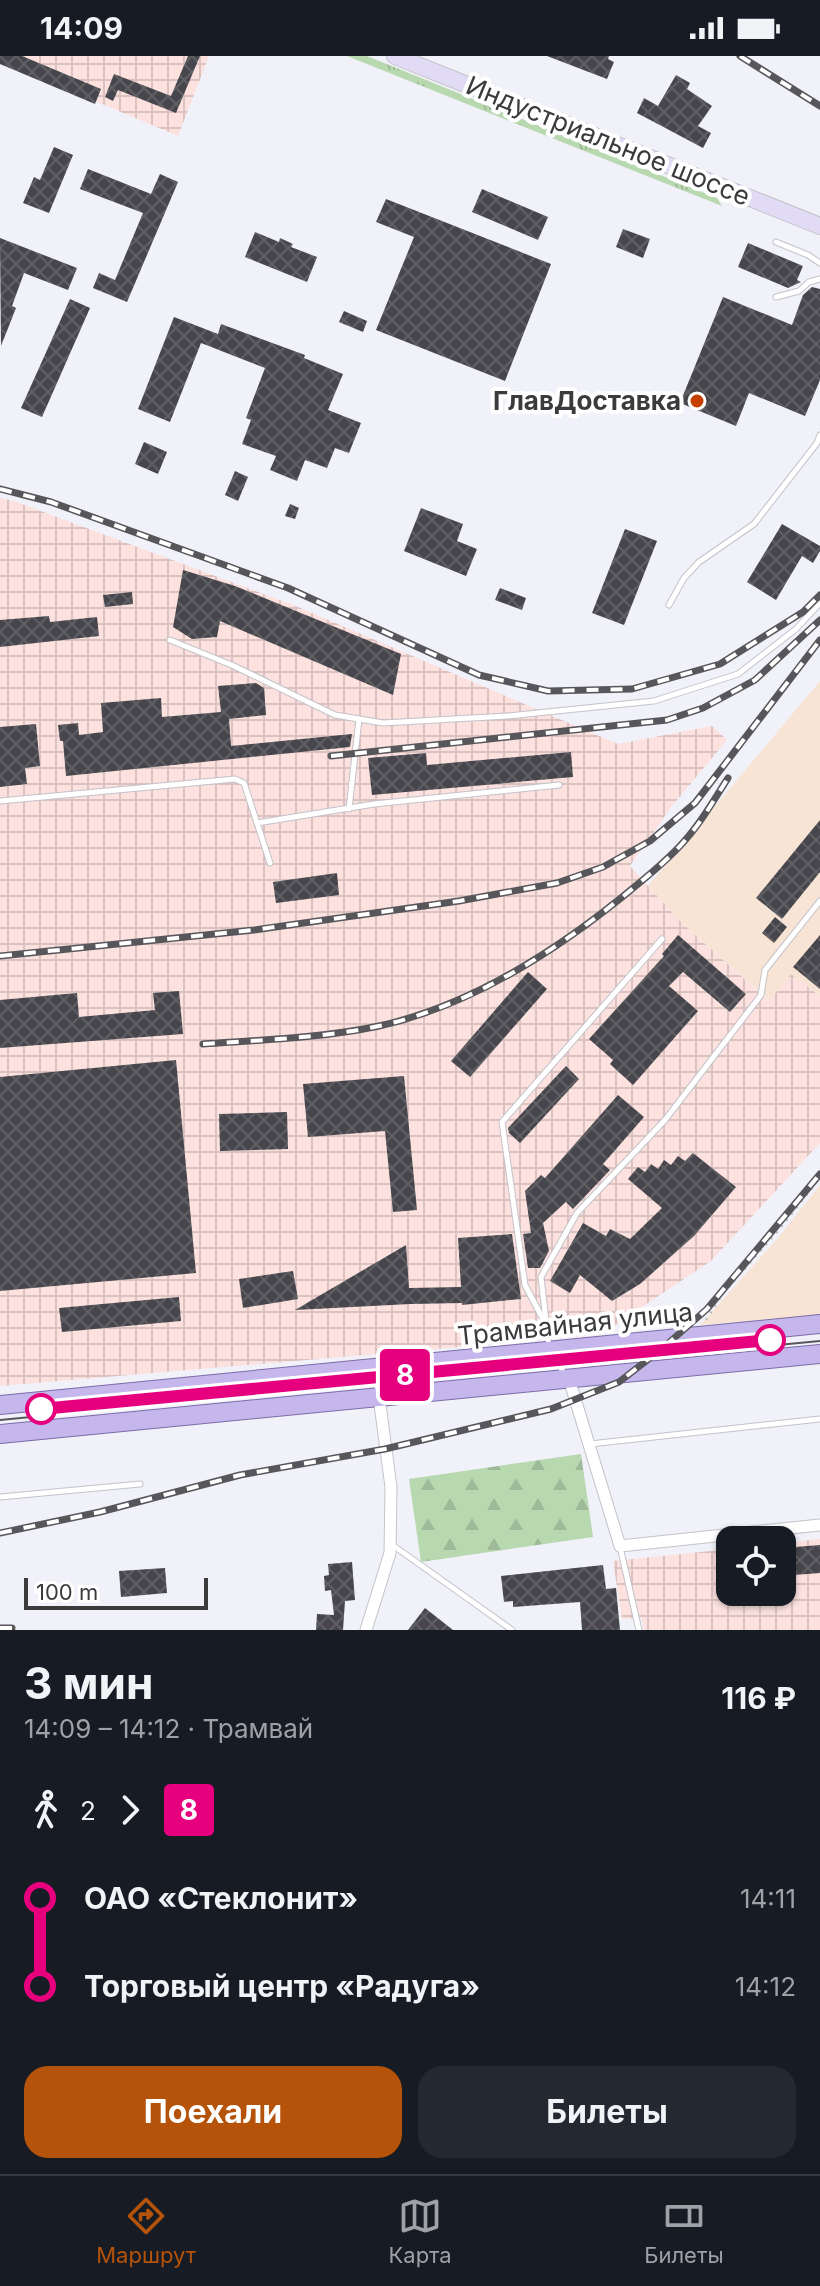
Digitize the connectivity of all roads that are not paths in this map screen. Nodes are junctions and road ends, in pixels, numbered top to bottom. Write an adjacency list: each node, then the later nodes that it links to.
1 (395, 56): 2 (street, Индустриальное шоссе)
2 (820, 226)
3 (776, 242): 4 (lane)
4 (820, 263)
5 (820, 279): 6 (lane)
6 (776, 297)
7 (820, 435): 9 (lane)
8 (820, 603): 11 (lane)
9 (669, 605)
10 (170, 640): 11 (lane)
11 (359, 719): 14 (lane)
12 (559, 785): 14 (lane)
13 (0, 801): 15 (lane)
14 (349, 809): 15 (lane)
15 (257, 823): 16 (lane)
16 (270, 863)
17 (820, 901): 20 (lane)
18 (662, 939): 20 (lane)
19 (820, 1324): 21 (main road, Трамвайная улица)
20 (547, 1325): 21 (lane)
21 (550, 1353): 23 (main road, Трамвайная улица); 24 (lane)
22 (820, 1354): 24 (main road, Трамвайная улица)
23 (373, 1370): 25 (lane); 26 (main road, Трамвайная улица)
24 (569, 1379): 25 (main road, Трамвайная улица); 29 (street)
25 (379, 1397): 28 (main road, Трамвайная улица); 33 (street)
26 (0, 1405)
27 (820, 1419): 29 (lane)
28 (0, 1434)
29 (589, 1444): 34 (street)
30 (140, 1484): 31 (lane)
31 (0, 1497)
32 (820, 1525): 34 (street)
33 (390, 1543): 35 (street); 36 (lane)
34 (620, 1546): 37 (lane)
35 (366, 1630)
36 (512, 1630)
37 (639, 1630)

